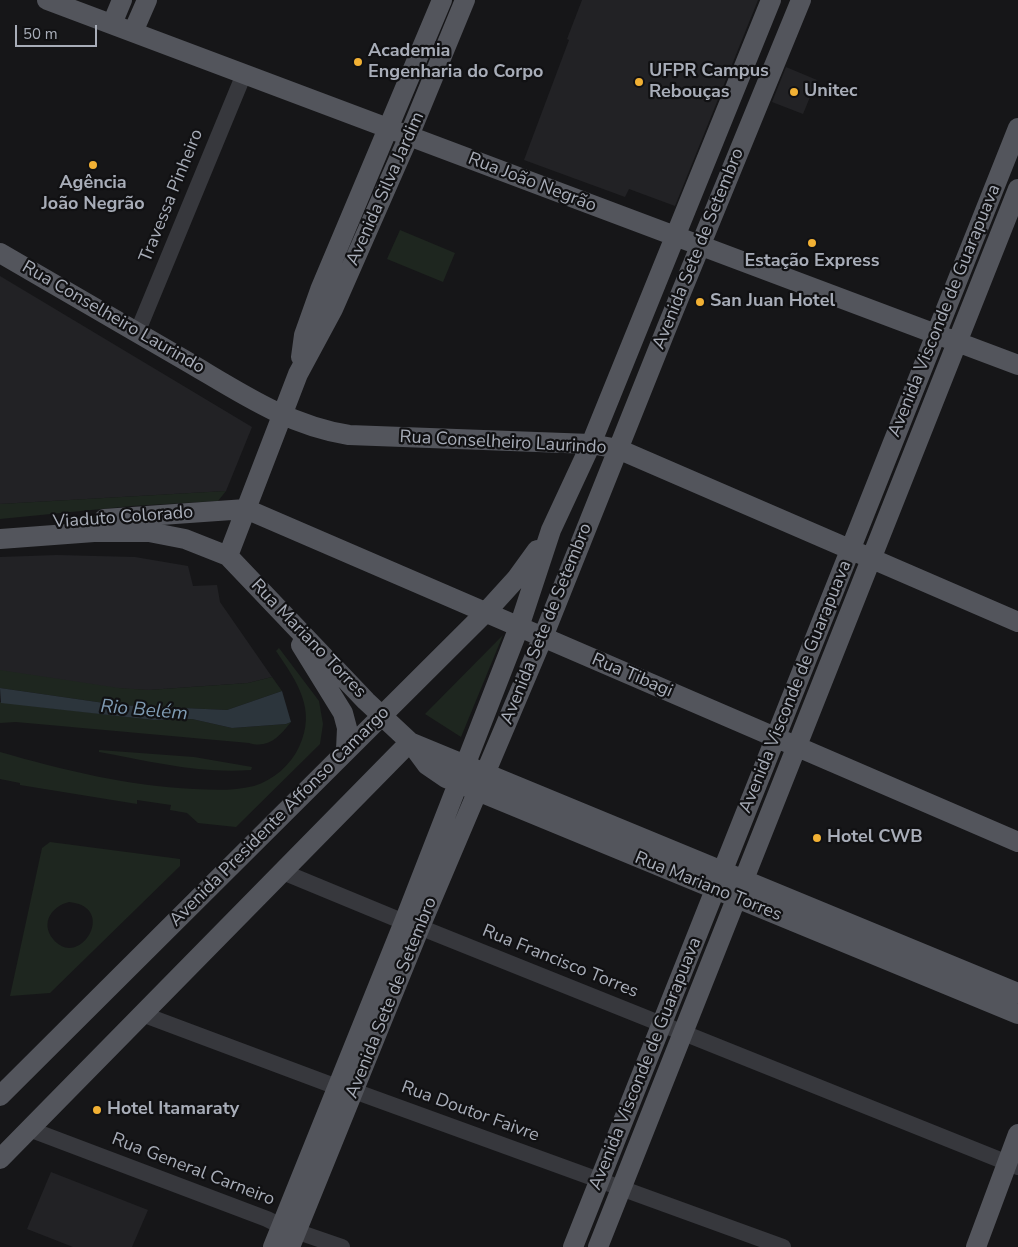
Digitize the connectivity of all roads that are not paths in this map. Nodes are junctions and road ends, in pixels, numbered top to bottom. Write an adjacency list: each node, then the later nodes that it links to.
1 (47, 0): 8 (main road, Rua João Negrão)
2 (122, 0): 8 (main road)
3 (146, 0): 10 (main road)
4 (442, 0): 9 (main road, Avenida Silva Jardim)
5 (465, 0): 11 (main road, Avenida Silva Jardim)
6 (771, 0): 19 (main road, Avenida Sete de Setembro)
7 (801, 0): 20 (main road, Avenida Sete de Setembro)
8 (112, 24): 10 (main road, Rua João Negrão)
9 (430, 28): 11 (main road); 13 (main road, Avenida Silva Jardim)
10 (133, 32): 12 (main road, Rua João Negrão)
11 (441, 59): 15 (main road, Avenida Silva Jardim)
12 (244, 74): 13 (main road, Rua João Negrão); 22 (street, Travessa Pinheiro)
13 (388, 128): 15 (main road, Rua João Negrão); 16 (main road, Avenida Silva Jardim)
14 (1018, 128): 23 (main road, Avenida Visconde de Guarapuava)
15 (409, 136): 18 (main road, Avenida Silva Jardim); 19 (main road, Rua João Negrão)
16 (363, 189): 18 (main road); 26 (main road, Avenida Silva Jardim)
17 (1018, 189): 24 (main road, Avenida Visconde de Guarapuava)
18 (383, 197): 26 (main road, Avenida Silva Jardim)
19 (675, 236): 20 (main road, Rua João Negrão); 30 (main road, Avenida Sete de Setembro)
20 (700, 246): 23 (main road, Rua João Negrão); 31 (main road, Avenida Sete de Setembro)
21 (0, 253): 22 (main road, Rua Conselheiro Laurindo)
22 (137, 333): 28 (main road, Rua Conselheiro Laurindo)
23 (936, 334): 24 (main road, Rua João Negrão); 27 (main road, Avenida Visconde de Guarapuava)
24 (957, 342): 25 (main road, Rua João Negrão); 29 (main road, Avenida Visconde de Guarapuava)
25 (1018, 366)
26 (298, 374): 28 (main road, Avenida Silva Jardim)
27 (907, 408): 29 (main road); 36 (main road, Avenida Visconde de Guarapuava)
28 (282, 415): 30 (main road, Rua Conselheiro Laurindo); 32 (main road, Avenida Silva Jardim)
29 (917, 443): 38 (main road, Avenida Visconde de Guarapuava)
30 (591, 444): 31 (main road, Rua Conselheiro Laurindo); 34 (main road, Avenida Sete de Setembro)
31 (618, 449): 36 (main road, Rua Conselheiro Laurindo); 43 (main road, Avenida Sete de Setembro)
32 (246, 509): 33 (main road, Viaduto Colorado); 37 (main road, Avenida Silva Jardim); 40 (main road, Rua Tibagi)
33 (0, 526)
34 (551, 530): 40 (main road, Avenida Presidente Affonso Camargo); 42 (main road, Avenida Sete de Setembro)
35 (0, 539): 37 (main road, Viaduto Colorado)
36 (850, 550): 38 (main road, Rua Conselheiro Laurindo); 45 (main road, Avenida Visconde de Guarapuava)
37 (228, 556): 39 (main road, Rua Mariano Torres)
38 (871, 559): 41 (main road, Rua Conselheiro Laurindo); 44 (main road, Avenida Visconde de Guarapuava)
39 (278, 608): 46 (main road, Rua Mariano Torres); 50 (main road)
40 (486, 612): 42 (main road, Rua Tibagi); 46 (main road, Avenida Presidente Affonso Camargo)
41 (1018, 622)
42 (519, 627): 43 (main road, Rua Tibagi); 52 (main road, Avenida Sete de Setembro)
43 (543, 637): 47 (main road, Rua Tibagi); 53 (main road, Avenida Sete de Setembro)
44 (839, 639): 45 (main road); 49 (main road, Avenida Visconde de Guarapuava)
45 (808, 657): 47 (main road, Avenida Visconde de Guarapuava)
46 (381, 715): 48 (main road, Rua Mariano Torres); 50 (main road, Avenida Presidente Affonso Camargo)
47 (776, 738): 49 (main road, Rua Tibagi); 51 (main road, Avenida Visconde de Guarapuava)
48 (410, 742): 52 (main road, Rua Mariano Torres); 56 (main road)
49 (796, 747): 54 (main road, Avenida Visconde de Guarapuava); 55 (main road, Rua Tibagi)
50 (346, 750): 71 (main road, Avenida Presidente Affonso Camargo)
51 (762, 771): 54 (main road); 57 (main road, Avenida Visconde de Guarapuava)
52 (461, 775): 53 (main road, Rua Mariano Torres); 59 (main road, Avenida Sete de Setembro)
53 (484, 777): 57 (main road, Rua Mariano Torres); 59 (main road, Avenida Sete de Setembro)
54 (772, 809): 58 (main road, Avenida Visconde de Guarapuava)
55 (1018, 842)
56 (283, 872): 59 (street, Rua Francisco Torres); 65 (main road)
57 (719, 880): 58 (main road, Rua Mariano Torres); 62 (main road, Avenida Visconde de Guarapuava)
58 (740, 889): 60 (main road, Avenida Visconde de Guarapuava); 61 (main road, Rua Mariano Torres); 63 (main road, Rua Mariano Torres)
59 (412, 924): 67 (street, Rua Francisco Torres); 70 (main road, Avenida Sete de Setembro)
60 (712, 959): 62 (main road); 68 (main road, Avenida Visconde de Guarapuava)
61 (942, 962): 63 (main road); 64 (main road, Rua Mariano Torres)
62 (678, 984): 67 (main road, Avenida Visconde de Guarapuava)
63 (962, 992): 66 (main road, Rua Mariano Torres)
64 (1018, 993)
65 (142, 1014): 70 (street, Rua Doutor Faivre); 73 (main road)
66 (1018, 1014)
67 (662, 1024): 68 (street, Rua Francisco Torres); 69 (main road, Avenida Visconde de Guarapuava)
68 (683, 1033): 72 (main road, Avenida Visconde de Guarapuava); 76 (street, Rua Francisco Torres)
69 (641, 1077): 72 (main road); 77 (main road, Avenida Visconde de Guarapuava)
70 (346, 1089): 77 (street, Rua Doutor Faivre); 79 (main road, Avenida Sete de Setembro)
71 (0, 1096)
72 (648, 1122): 78 (main road, Avenida Visconde de Guarapuava)
73 (30, 1129): 75 (main road); 79 (street, Rua General Carneiro)
74 (1018, 1134): 76 (main road)
75 (0, 1158)
76 (1013, 1165): 85 (main road)
77 (600, 1180): 78 (street, Rua Doutor Faivre); 82 (main road, Avenida Visconde de Guarapuava)
78 (621, 1188): 83 (main road, Avenida Visconde de Guarapuava); 84 (street, Rua Doutor Faivre)
79 (290, 1234): 80 (main road, Avenida Sete de Setembro); 81 (street, Rua General Carneiro)
80 (273, 1247)
81 (342, 1247)
82 (573, 1247)
83 (598, 1247)
84 (783, 1247)
85 (976, 1247)

